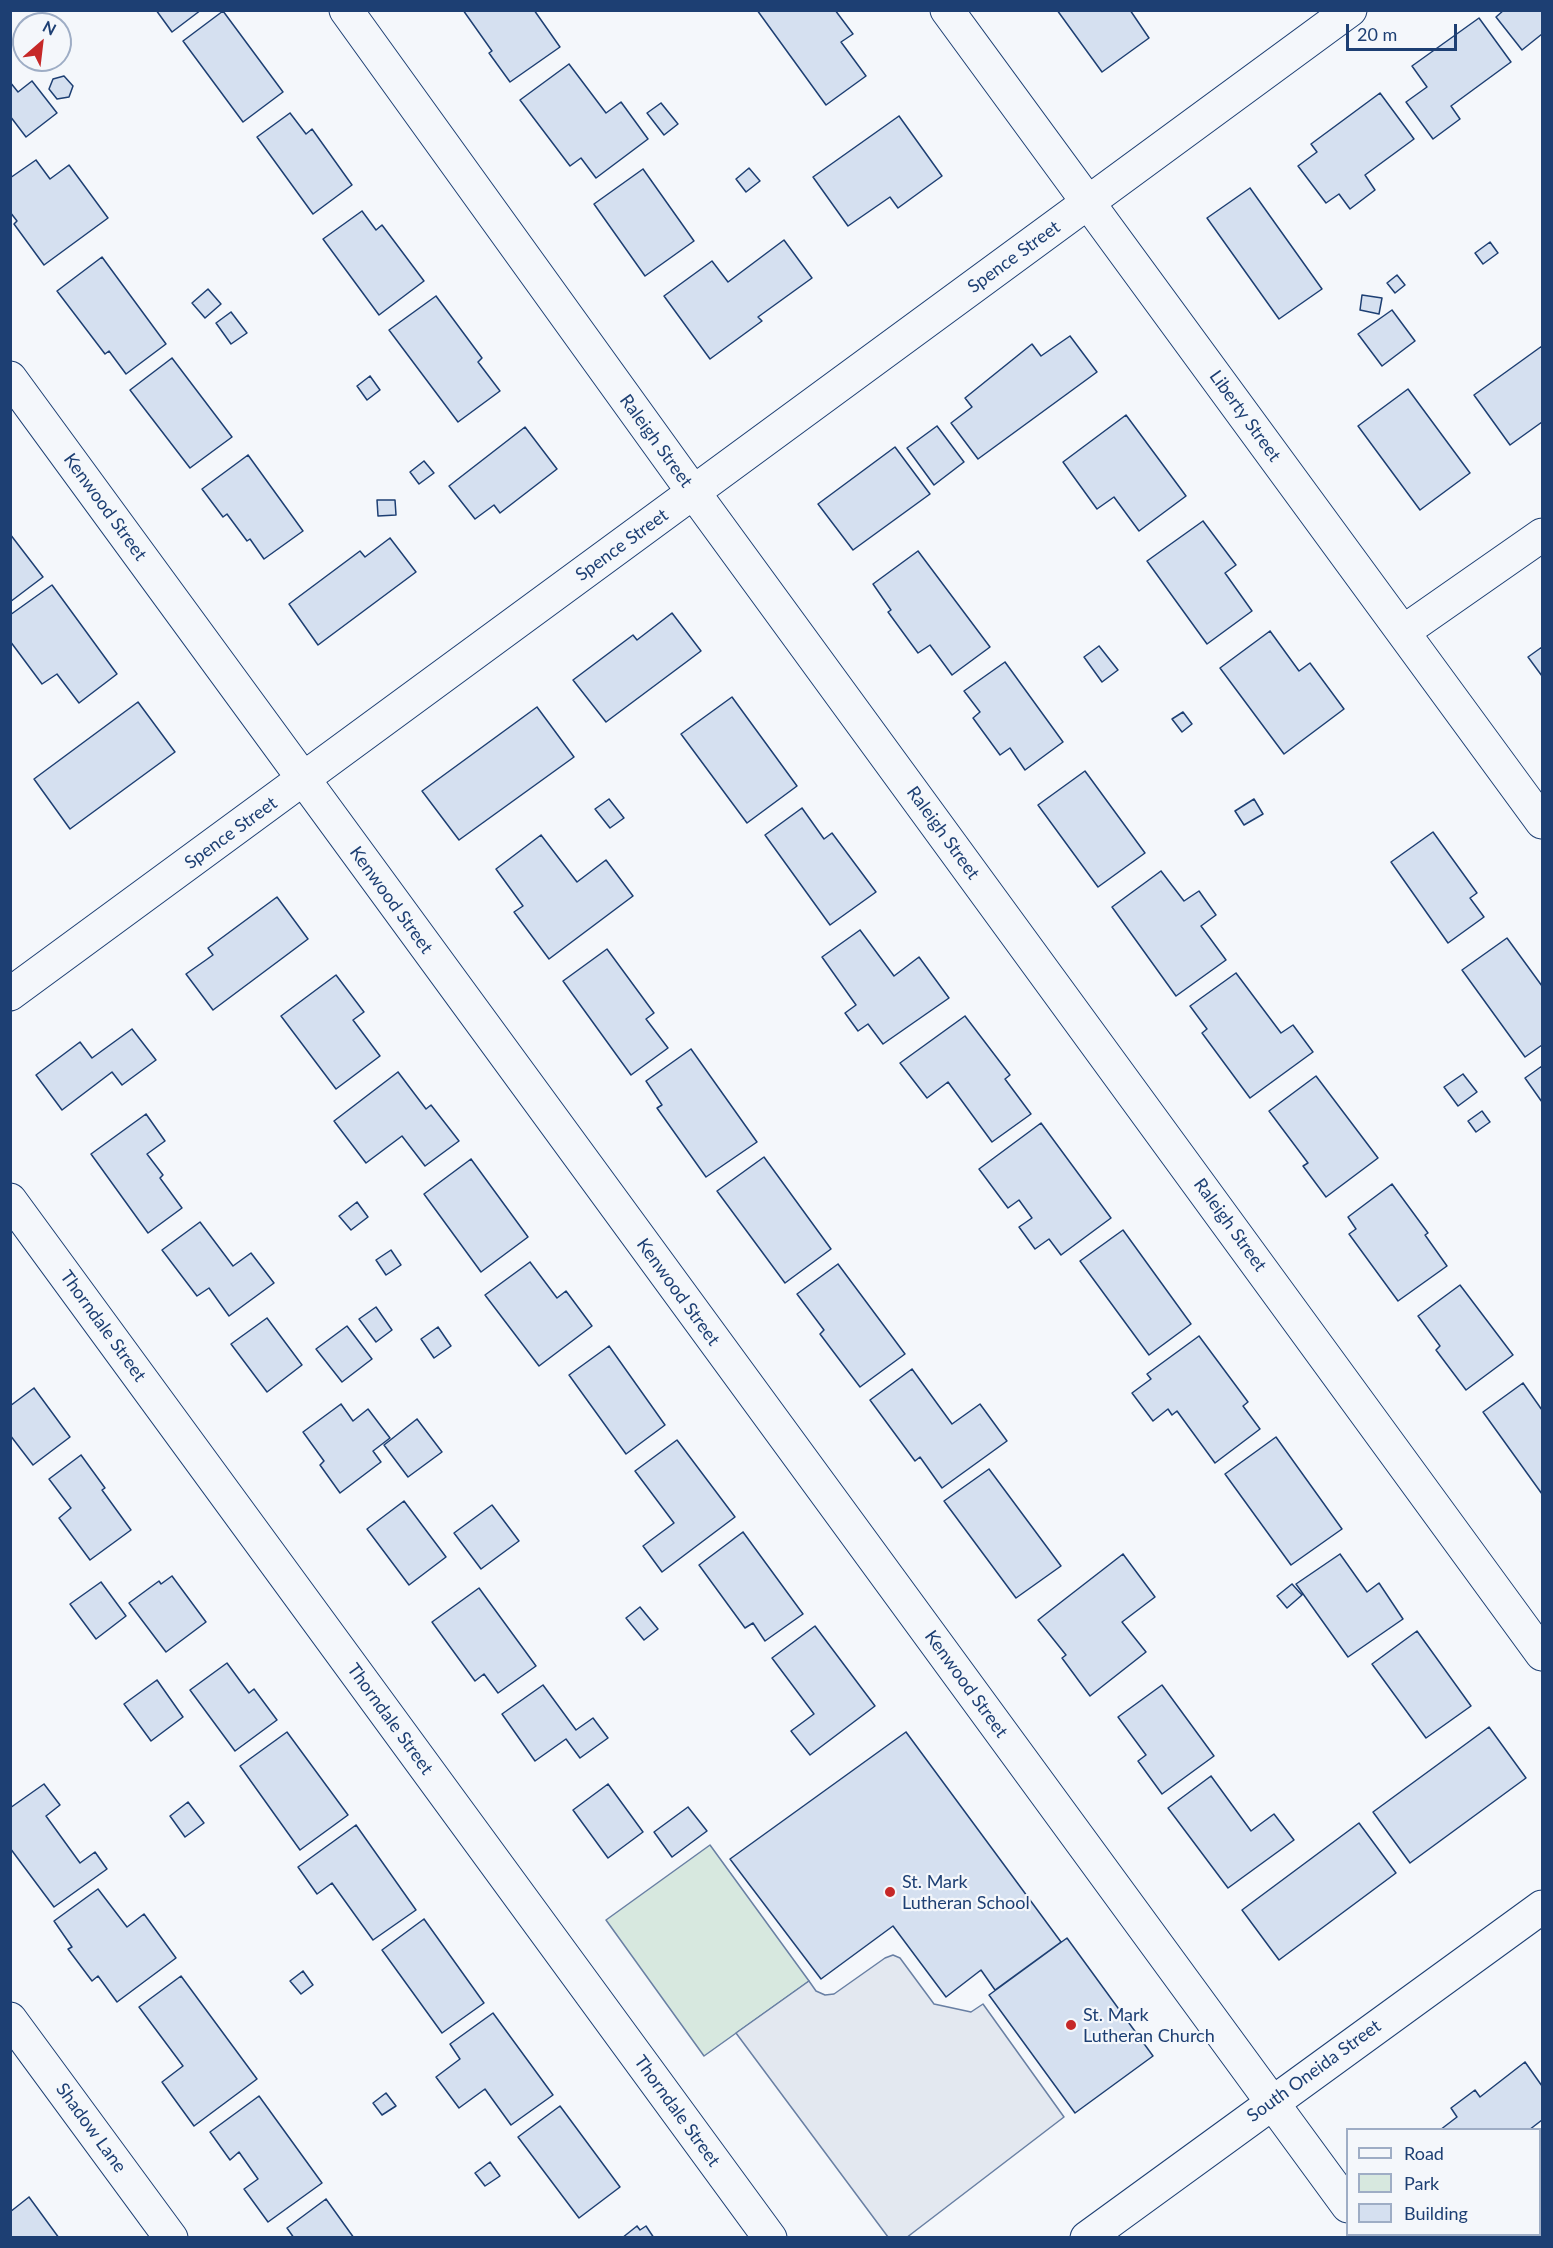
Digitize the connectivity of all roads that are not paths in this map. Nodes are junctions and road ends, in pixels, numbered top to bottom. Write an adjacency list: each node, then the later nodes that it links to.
1 (346, 10): 6 (street, Raleigh Street)
2 (947, 10): 4 (street, Liberty Street)
3 (1350, 10): 4 (street, Spence Street)
4 (1088, 203): 6 (street, Spence Street); 8 (street, Liberty Street)
5 (10, 378): 9 (street, Kenwood Street)
6 (694, 493): 9 (street, Spence Street); 13 (street, Raleigh Street)
7 (1542, 535): 8 (street)
8 (1403, 632): 10 (street, Liberty Street)
9 (303, 780): 11 (street, Spence Street); 16 (street, Kenwood Street)
10 (1542, 822)
11 (10, 994)
12 (10, 1200): 19 (street, Thorndale Street)
13 (1542, 1654)
14 (1542, 1907): 16 (street, South Oneida Street)
15 (10, 2019): 18 (street, Shadow Lane)
16 (1272, 2102): 17 (street, Kenwood Street); 20 (street, South Oneida Street)
17 (1346, 2204)
18 (171, 2238)
19 (770, 2238)
20 (1087, 2238)

